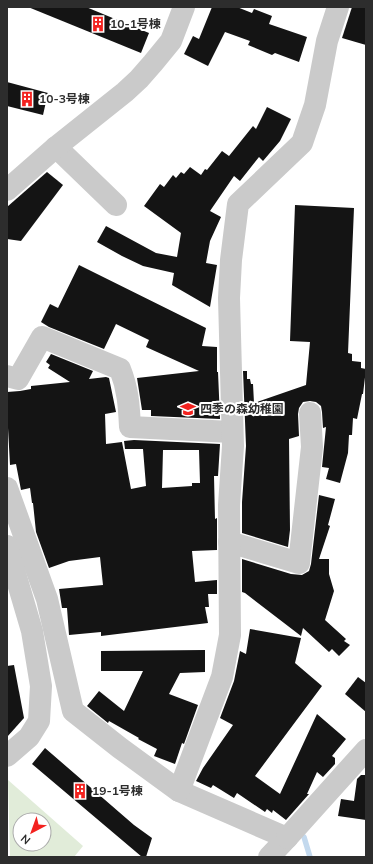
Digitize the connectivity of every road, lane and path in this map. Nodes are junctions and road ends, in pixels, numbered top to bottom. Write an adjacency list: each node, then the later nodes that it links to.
1 (184, 7): 3 (street)
2 (338, 7): 8 (street)
3 (56, 147): 4 (street); 5 (street)
4 (7, 190)
5 (116, 205)
6 (7, 376): 8 (street)
7 (310, 413): 10 (street)
8 (232, 432): 10 (street)
9 (7, 488): 14 (street)
10 (229, 542): 14 (street)
11 (7, 546): 13 (street)
12 (366, 750): 15 (street)
13 (7, 756)
14 (179, 791): 15 (street)
15 (287, 838): 16 (street)
16 (269, 857)

